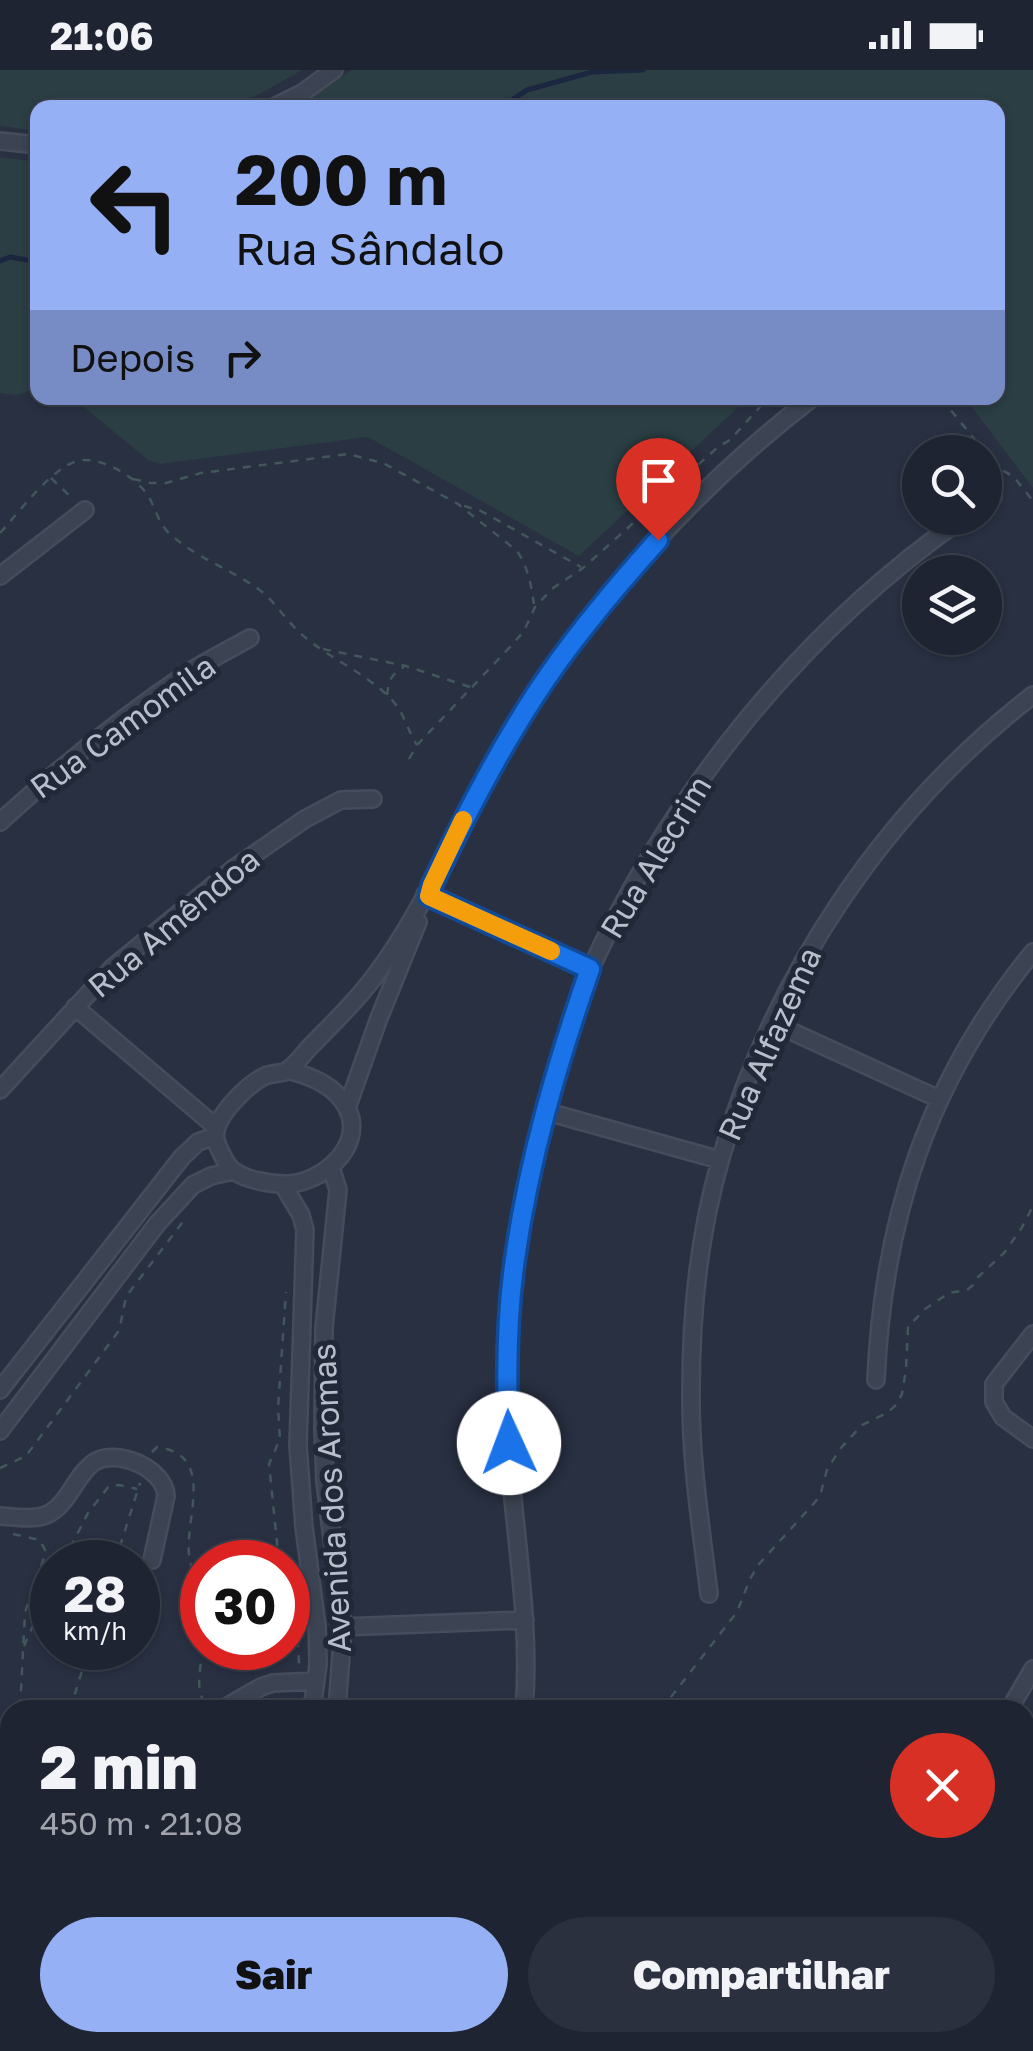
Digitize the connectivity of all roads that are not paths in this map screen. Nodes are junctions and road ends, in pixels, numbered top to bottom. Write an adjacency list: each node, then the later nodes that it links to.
1 (334, 70): 2 (street)
2 (288, 100)
3 (0, 140): 4 (street)
4 (30, 143)
5 (803, 405): 13 (street)
6 (85, 510): 8 (street)
7 (939, 535): 15 (street, Rua Alecrim)
8 (0, 576)
9 (250, 638): 12 (street, Rua Camomila)
10 (1033, 695): 17 (street, Rua Alfazema)
11 (373, 799): 16 (street, Rua Amêndoa)
12 (0, 822)
13 (428, 891): 15 (street); 18 (street); 21 (street)
14 (1033, 952): 20 (street)
15 (590, 969): 22 (street, Rua Alecrim)
16 (75, 1007): 19 (street, Rua Amêndoa); 23 (street)
17 (773, 1023): 20 (street); 24 (street, Rua Alfazema)
18 (287, 1070): 21 (street); 23 (street)
19 (0, 1090)
20 (939, 1100): 29 (street)
21 (347, 1108): 25 (street)
22 (544, 1111): 24 (street); 36 (street, Rua Alecrim)
23 (216, 1132): 26 (street); 30 (street)
24 (720, 1160): 35 (street, Rua Alfazema)
25 (330, 1167): 27 (street); 37 (street, Avenida dos Aromas)
26 (233, 1171): 27 (street); 31 (street)
27 (283, 1184): 39 (street, Avenida dos Aromas)
28 (1033, 1334): 32 (street)
29 (876, 1380)
30 (0, 1390)
31 (0, 1432)
32 (1033, 1439)
33 (6, 1516): 34 (street)
34 (156, 1540)
35 (708, 1594)
36 (525, 1620): 37 (street); 43 (street, Rua Alecrim)
37 (342, 1628): 42 (street, Avenida dos Aromas)
38 (1033, 1669): 44 (street)
39 (316, 1681): 40 (street); 41 (street, Avenida dos Aromas)
40 (238, 1700)
41 (313, 1700)
42 (338, 1700)
43 (525, 1700)
44 (1015, 1700)

